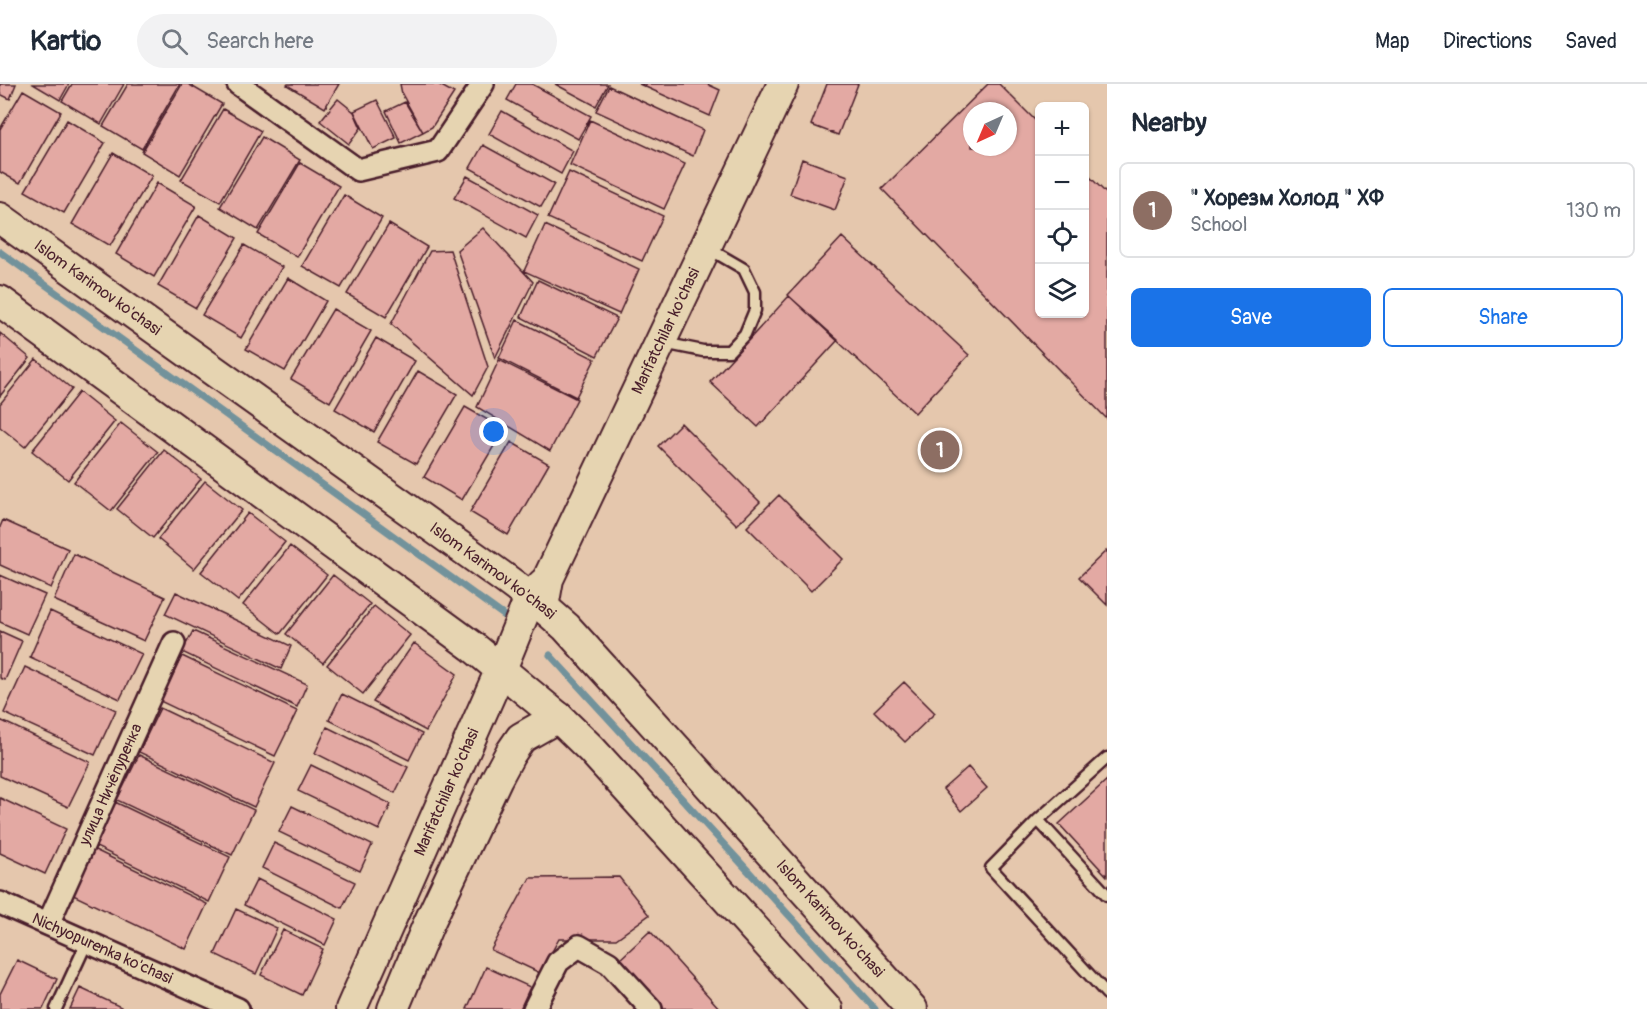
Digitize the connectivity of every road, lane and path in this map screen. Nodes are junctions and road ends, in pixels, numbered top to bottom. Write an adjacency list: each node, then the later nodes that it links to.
1 (238, 84): 2 (street)
2 (483, 84)
3 (783, 84): 5 (main road, Marifatchilar ko'chasi)
4 (0, 218): 8 (main road, Islom Karimov ko'chasi)
5 (706, 248): 7 (main road, Marifatchilar ko'chasi); 7 (lane)
6 (0, 301): 10 (main road)
7 (660, 342): 8 (main road, Marifatchilar ko'chasi)
8 (540, 595): 10 (main road, Marifatchilar ko'chasi); 26 (main road, Islom Karimov ko'chasi)
9 (174, 643): 16 (street, улица Ничёпуренка)
10 (501, 669): 11 (main road); 21 (main road, Marifatchilar ko'chasi)
11 (558, 717): 22 (main road); 25 (main road)
12 (1107, 758): 13 (lane)
13 (1038, 820): 14 (lane); 18 (lane)
14 (1107, 896)
15 (0, 903): 16 (street, Nichyopurenka ko'chasi)
16 (48, 924): 17 (street, Nichyopurenka ko'chasi)
17 (87, 942): 19 (lane); 20 (street, Nichyopurenka ko'chasi)
18 (1107, 994)
19 (56, 1009)
20 (238, 1009)
21 (351, 1009)
22 (393, 1009)
23 (534, 1009): 24 (street)
24 (651, 1009)
25 (827, 1009)
26 (912, 1009)

